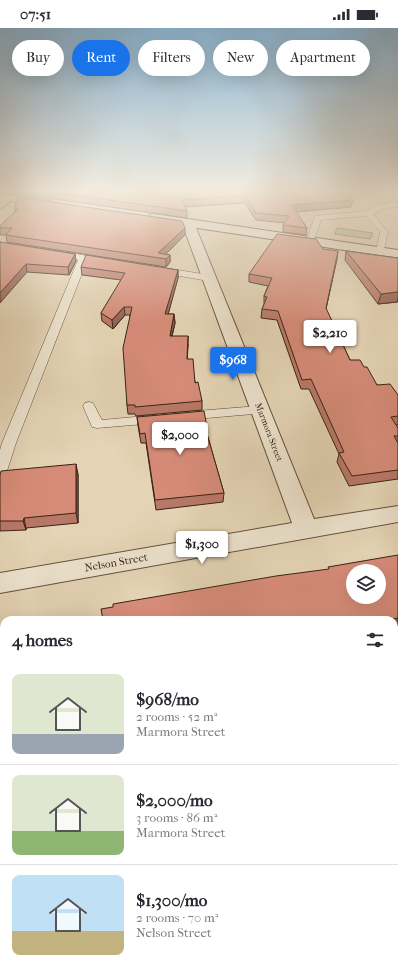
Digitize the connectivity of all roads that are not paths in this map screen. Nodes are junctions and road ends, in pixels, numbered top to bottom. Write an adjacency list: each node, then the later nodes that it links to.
1 (192, 235): 10 (street, Marmora Street)
2 (267, 235): 5 (street)
3 (312, 235): 5 (lane)
4 (383, 235): 7 (lane)
5 (310, 241): 7 (street)
6 (45, 252): 13 (lane)
7 (380, 252): 8 (street)
8 (398, 254)
9 (150, 268): 10 (lane)
10 (209, 278): 12 (street, Marmora Street)
11 (89, 406): 12 (lane)
12 (260, 410): 15 (street, Marmora Street)
13 (0, 471)
14 (398, 514): 15 (street, Nelson Street)
15 (306, 529): 16 (street, Nelson Street)
16 (0, 583)

